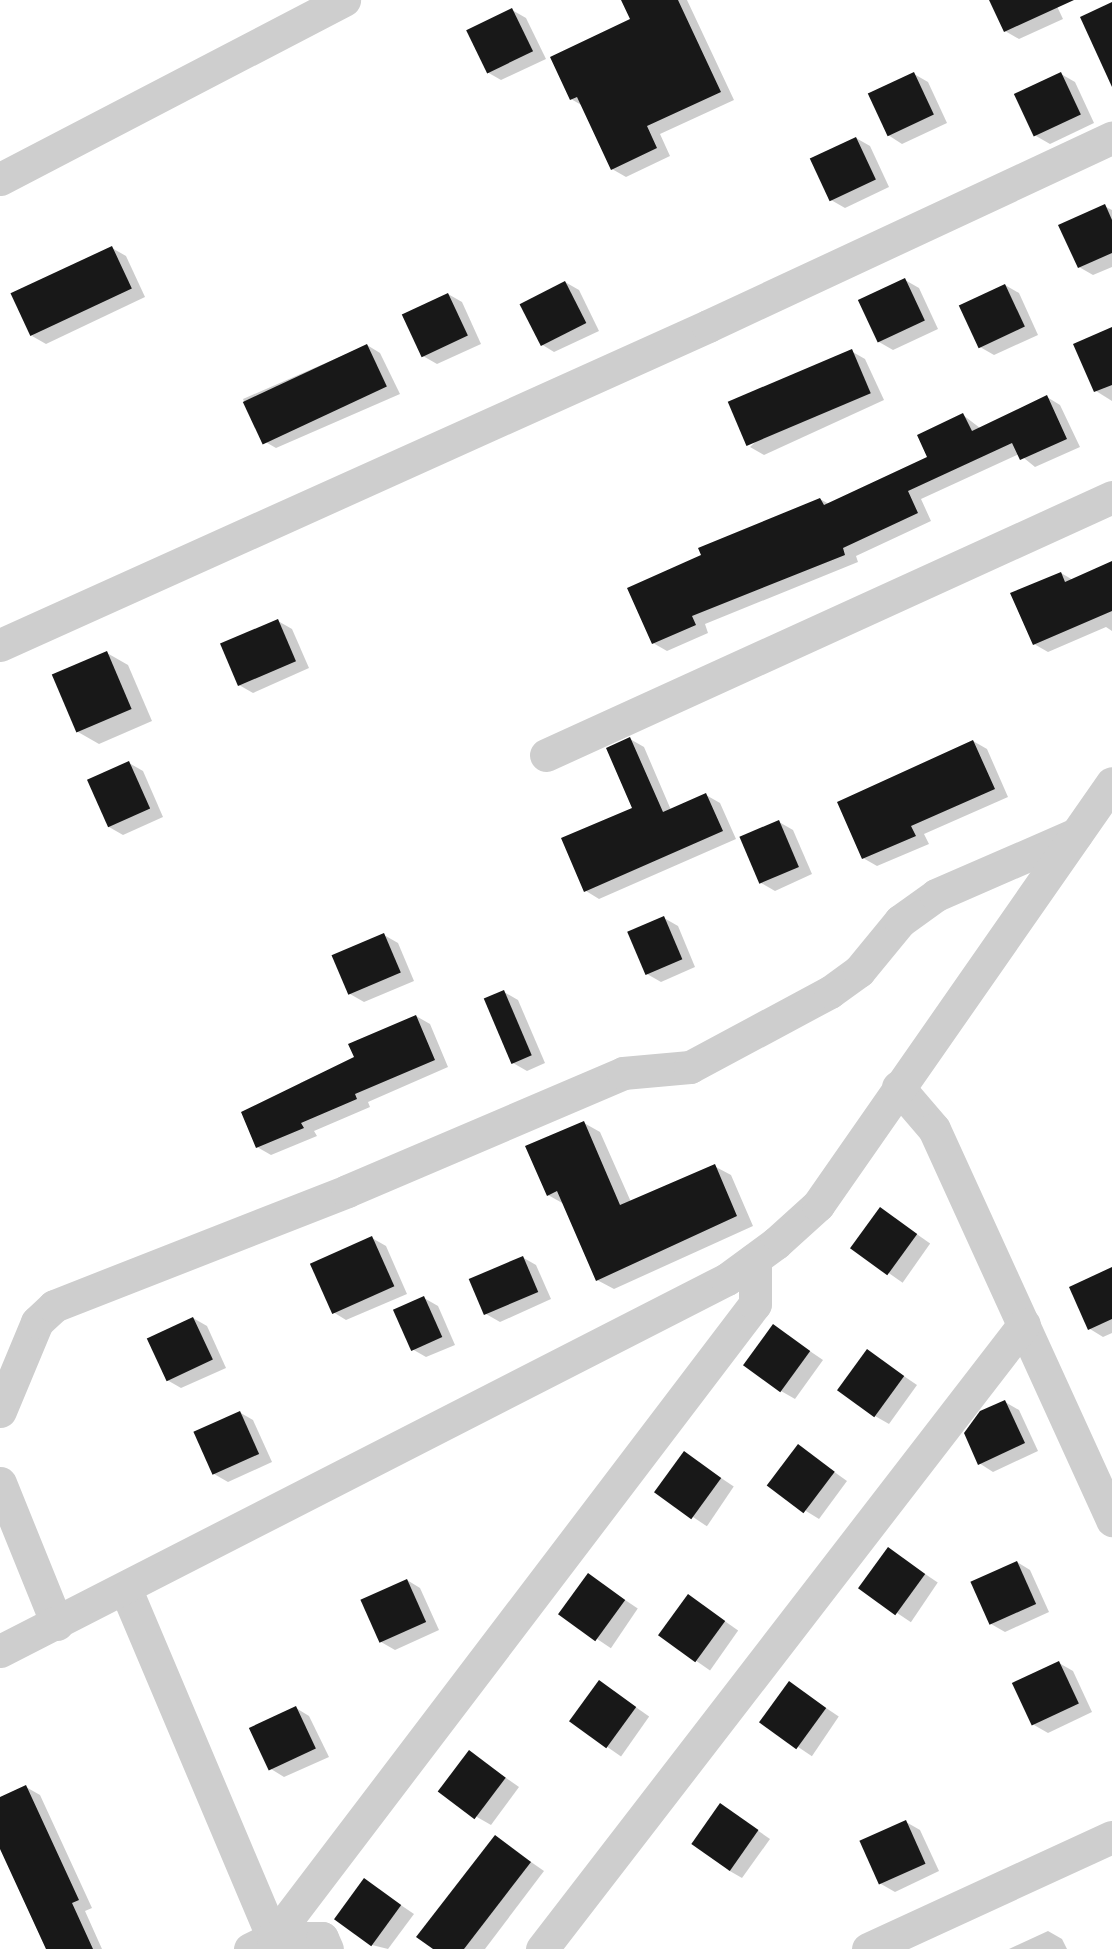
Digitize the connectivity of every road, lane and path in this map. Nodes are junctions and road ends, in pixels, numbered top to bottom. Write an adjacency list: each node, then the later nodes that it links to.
1 (344, 0): 3 (street)
2 (1112, 138): 5 (street)
3 (0, 179)
4 (1112, 497): 6 (street)
5 (2, 639)
6 (546, 755)
7 (1112, 783): 8 (street)
8 (1076, 834): 9 (street); 12 (street)
9 (898, 1087): 10 (street); 11 (street)
10 (755, 1259): 15 (street); 19 (street)
11 (1024, 1324): 14 (street); 21 (street)
12 (0, 1411)
13 (0, 1483): 16 (street)
14 (1112, 1520)
15 (126, 1590): 16 (street); 19 (street)
16 (57, 1624): 17 (street)
17 (0, 1651)
18 (1112, 1837): 22 (street)
19 (267, 1945): 20 (street)
20 (327, 1949)
21 (542, 1949)
22 (868, 1949)

